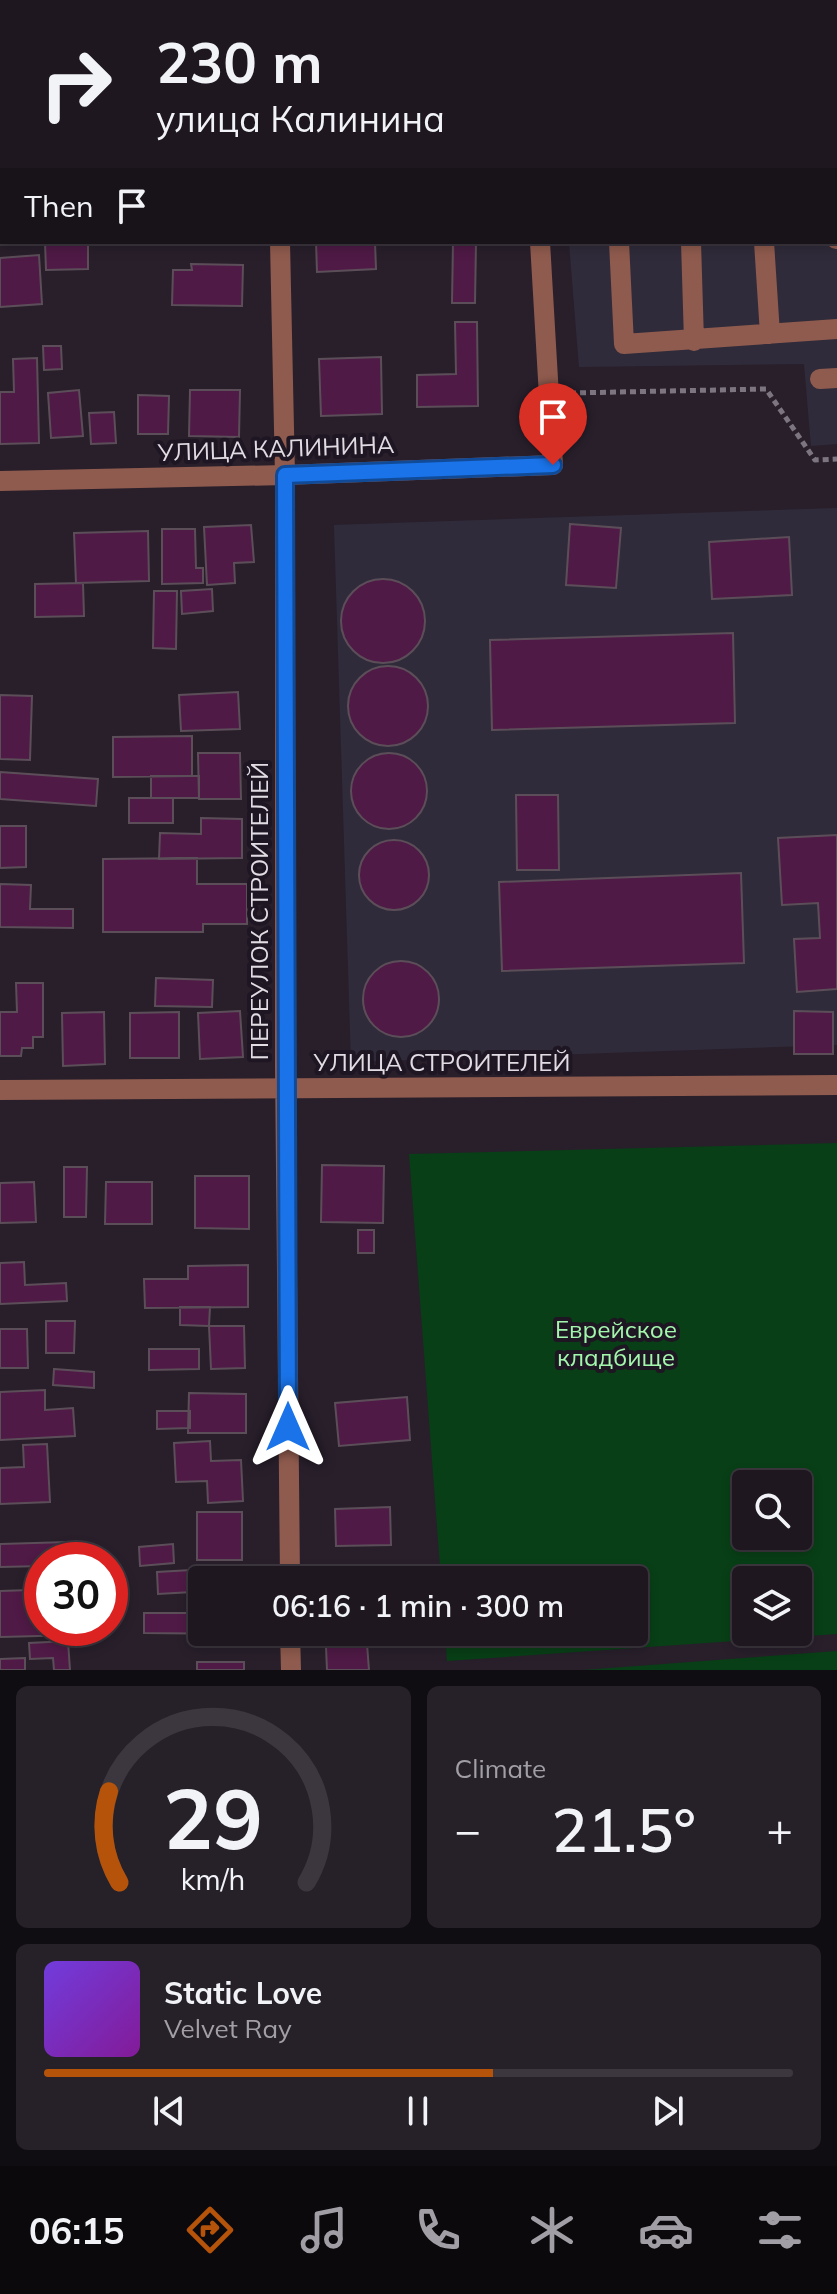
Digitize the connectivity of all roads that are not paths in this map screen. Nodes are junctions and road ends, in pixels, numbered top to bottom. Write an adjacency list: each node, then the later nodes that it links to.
1 (280, 244): 9 (street, ПЕРЕУЛОК СТРОИТЕЛЕЙ)
2 (540, 244): 9 (street, УЛИЦА КАЛИНИНА)
3 (619, 244): 8 (street)
4 (691, 244): 8 (street)
5 (764, 244): 7 (street)
6 (837, 329): 7 (street)
7 (770, 334): 8 (street)
8 (694, 341)
9 (285, 475): 10 (street, УЛИЦА КАЛИНИНА); 12 (street, ПЕРЕУЛОК СТРОИТЕЛЕЙ)
10 (0, 481)
11 (837, 1085): 12 (street, УЛИЦА СТРОИТЕЛЕЙ)
12 (286, 1089): 13 (street, УЛИЦА СТРОИТЕЛЕЙ); 14 (street, ПЕРЕУЛОК СТРОИТЕЛЕЙ)
13 (0, 1090)
14 (290, 1566)
15 (290, 1646): 16 (street)
16 (291, 1670)

